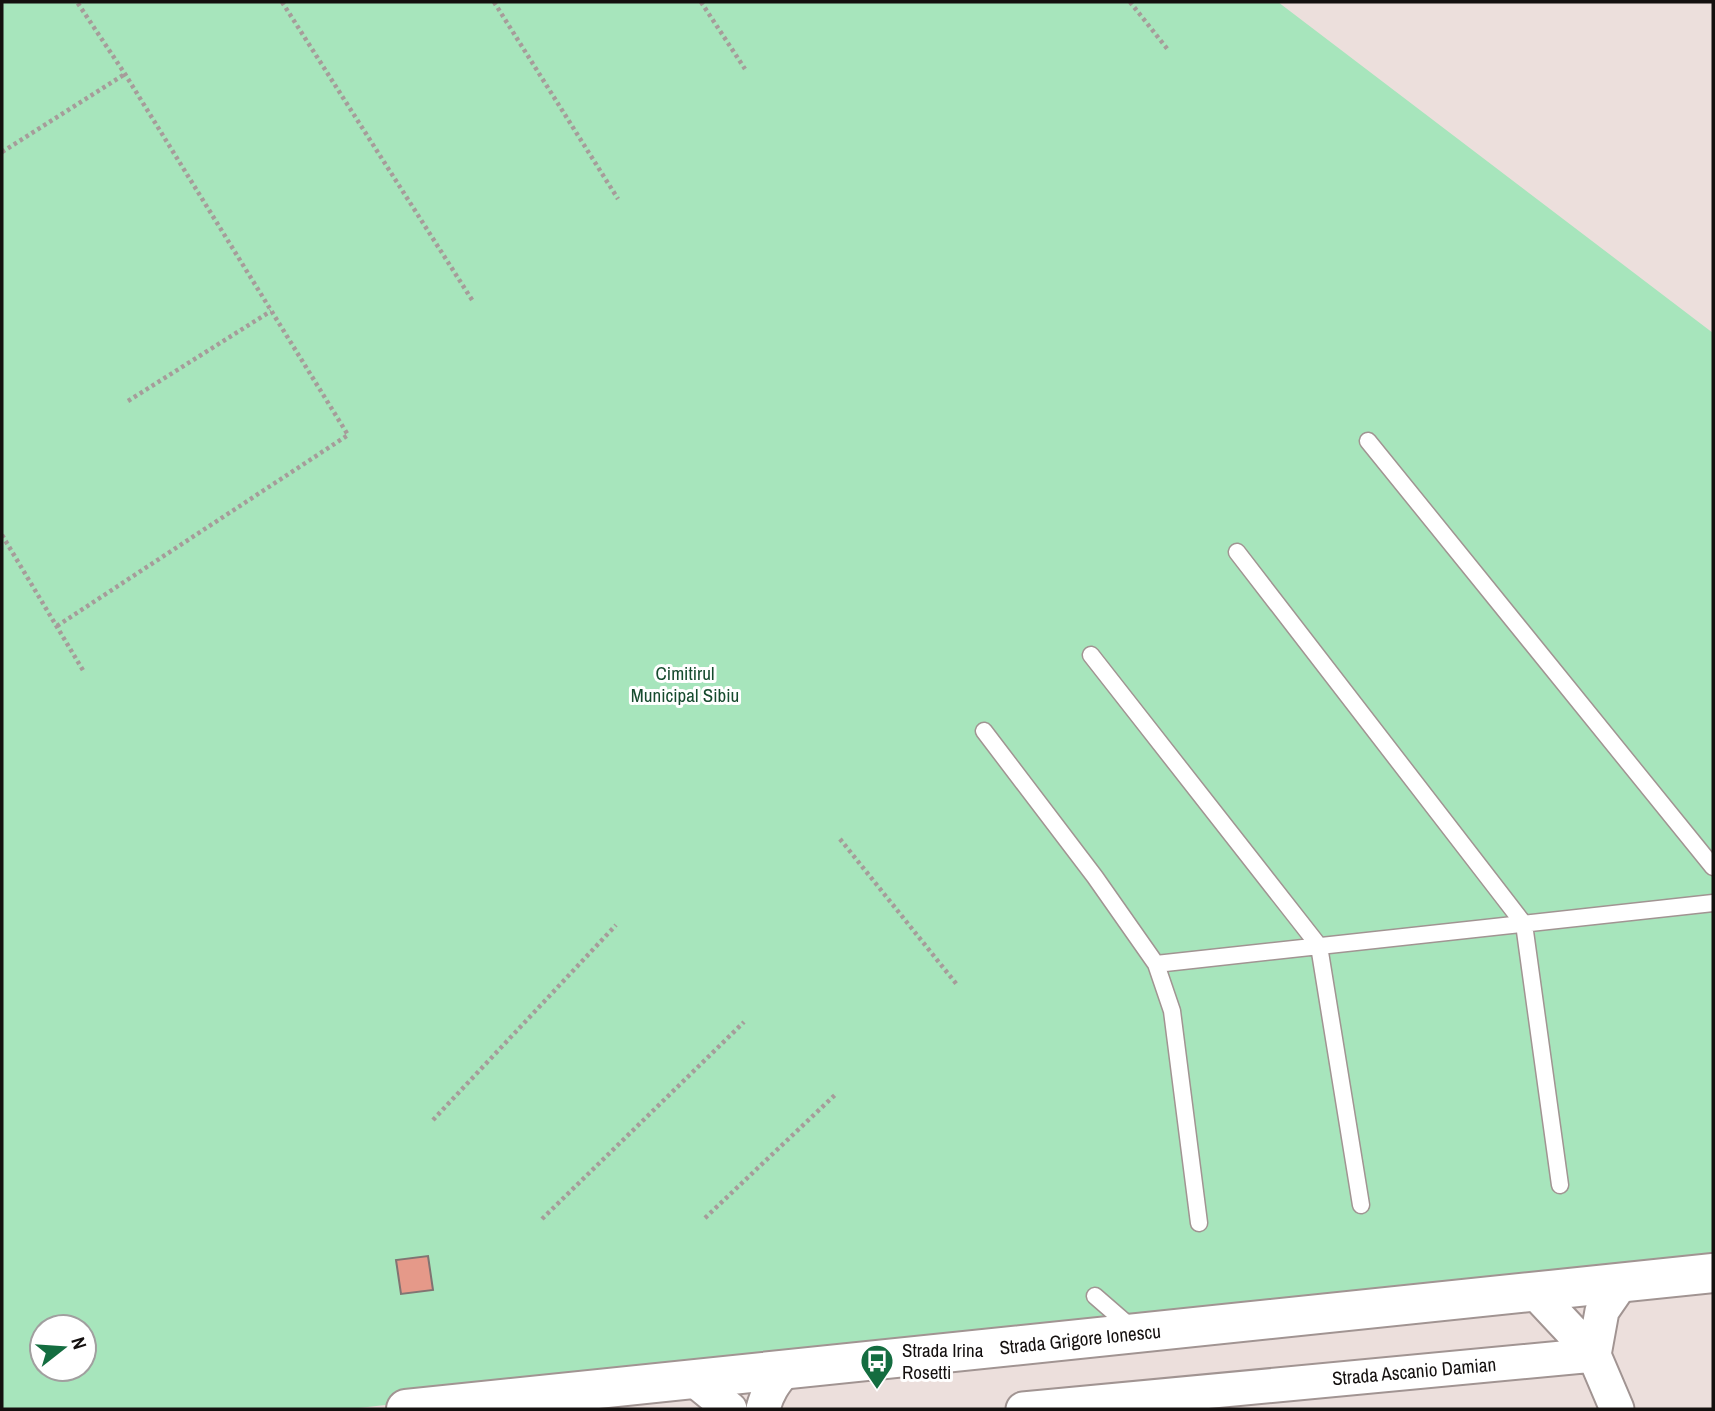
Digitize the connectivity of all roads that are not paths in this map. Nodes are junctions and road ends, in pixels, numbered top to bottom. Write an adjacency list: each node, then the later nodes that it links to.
1 (1368, 441): 5 (lane)
2 (1237, 552): 7 (lane)
3 (1091, 655): 8 (lane)
4 (984, 731): 9 (lane)
5 (1713, 867)
6 (1713, 903): 7 (lane)
7 (1524, 923): 8 (lane); 10 (lane)
8 (1319, 946): 9 (lane); 11 (lane)
9 (1156, 964): 12 (lane)
10 (1560, 1185)
11 (1361, 1205)
12 (1199, 1223)
13 (1713, 1273): 14 (main road, Strada Grigore Ionescu)
14 (1622, 1282): 15 (main road, Strada Grigore Ionescu); 16 (street)
15 (1534, 1291): 16 (street); 17 (main road, Strada Grigore Ionescu)
16 (1594, 1355): 19 (street, Strada Ascanio Damian); 24 (street)
17 (786, 1370): 18 (main road, Strada Grigore Ionescu); 22 (street)
18 (693, 1379): 20 (main road, Strada Grigore Ionescu); 21 (street)
19 (1268, 1397): 23 (street)
20 (406, 1409)
21 (730, 1409)
22 (763, 1409)
23 (1023, 1409)
24 (1617, 1409)

